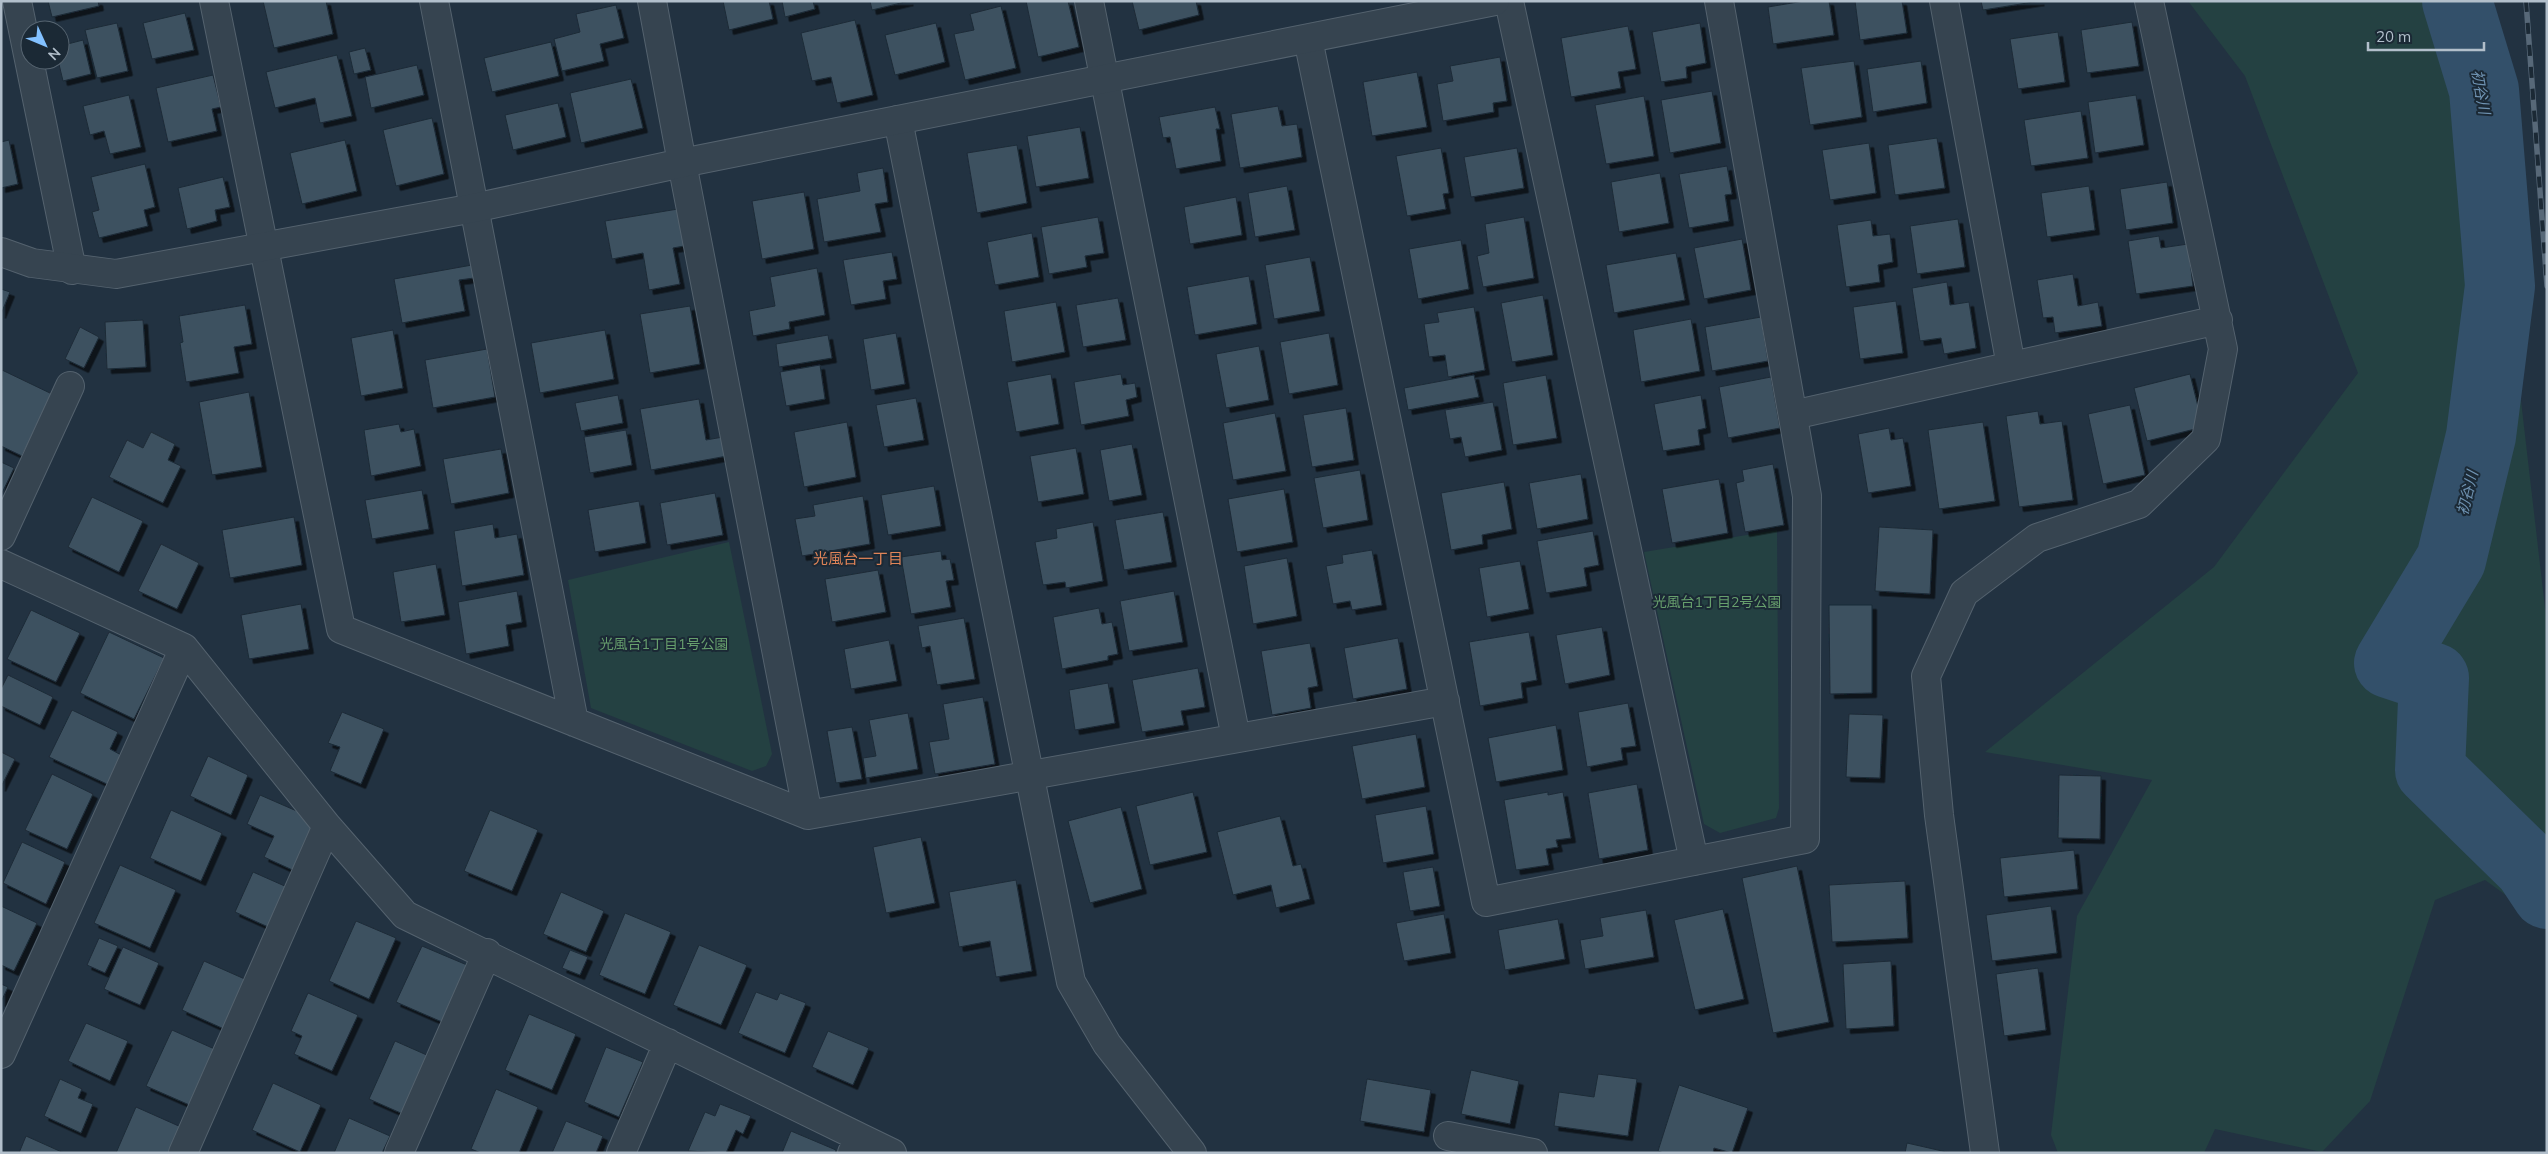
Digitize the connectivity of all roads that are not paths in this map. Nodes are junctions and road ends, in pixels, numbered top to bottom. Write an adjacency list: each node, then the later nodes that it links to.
1 (17, 1): 18 (street)
2 (214, 1): 16 (street)
3 (434, 1): 15 (street)
4 (652, 1): 14 (street)
5 (1089, 1): 12 (street)
6 (1495, 1): 11 (street)
7 (1509, 1): 32 (street)
8 (1719, 1): 22 (street)
9 (1944, 1): 20 (street)
10 (2149, 1): 19 (street)
11 (1308, 39): 12 (street); 26 (street)
12 (1104, 80): 13 (street); 28 (street)
13 (898, 120): 14 (street); 29 (street)
14 (682, 163): 15 (street); 30 (street)
15 (474, 208): 16 (street); 27 (street)
16 (264, 247): 18 (street); 27 (street)
17 (1, 252): 18 (street)
18 (72, 270)
19 (2218, 320): 20 (street); 44 (street)
20 (2011, 366): 22 (street)
21 (70, 386): 23 (street)
22 (1793, 414): 32 (street)
23 (1, 536)
24 (1, 564): 25 (street)
25 (184, 648): 31 (street); 35 (street)
26 (1444, 701): 28 (street); 32 (street)
27 (574, 722): 30 (street)
28 (1236, 738): 29 (street)
29 (1029, 775): 30 (street); 42 (street)
30 (808, 814)
31 (327, 826): 33 (street); 38 (street)
32 (1694, 862)
33 (486, 954): 34 (street); 39 (street)
34 (668, 1043): 37 (street); 40 (street)
35 (1, 1054)
36 (1448, 1136): 43 (street)
37 (855, 1145): 41 (street)
38 (183, 1153)
39 (399, 1153)
40 (620, 1153)
41 (892, 1153)
42 (1192, 1153)
43 (1533, 1153)
44 (1985, 1153)

